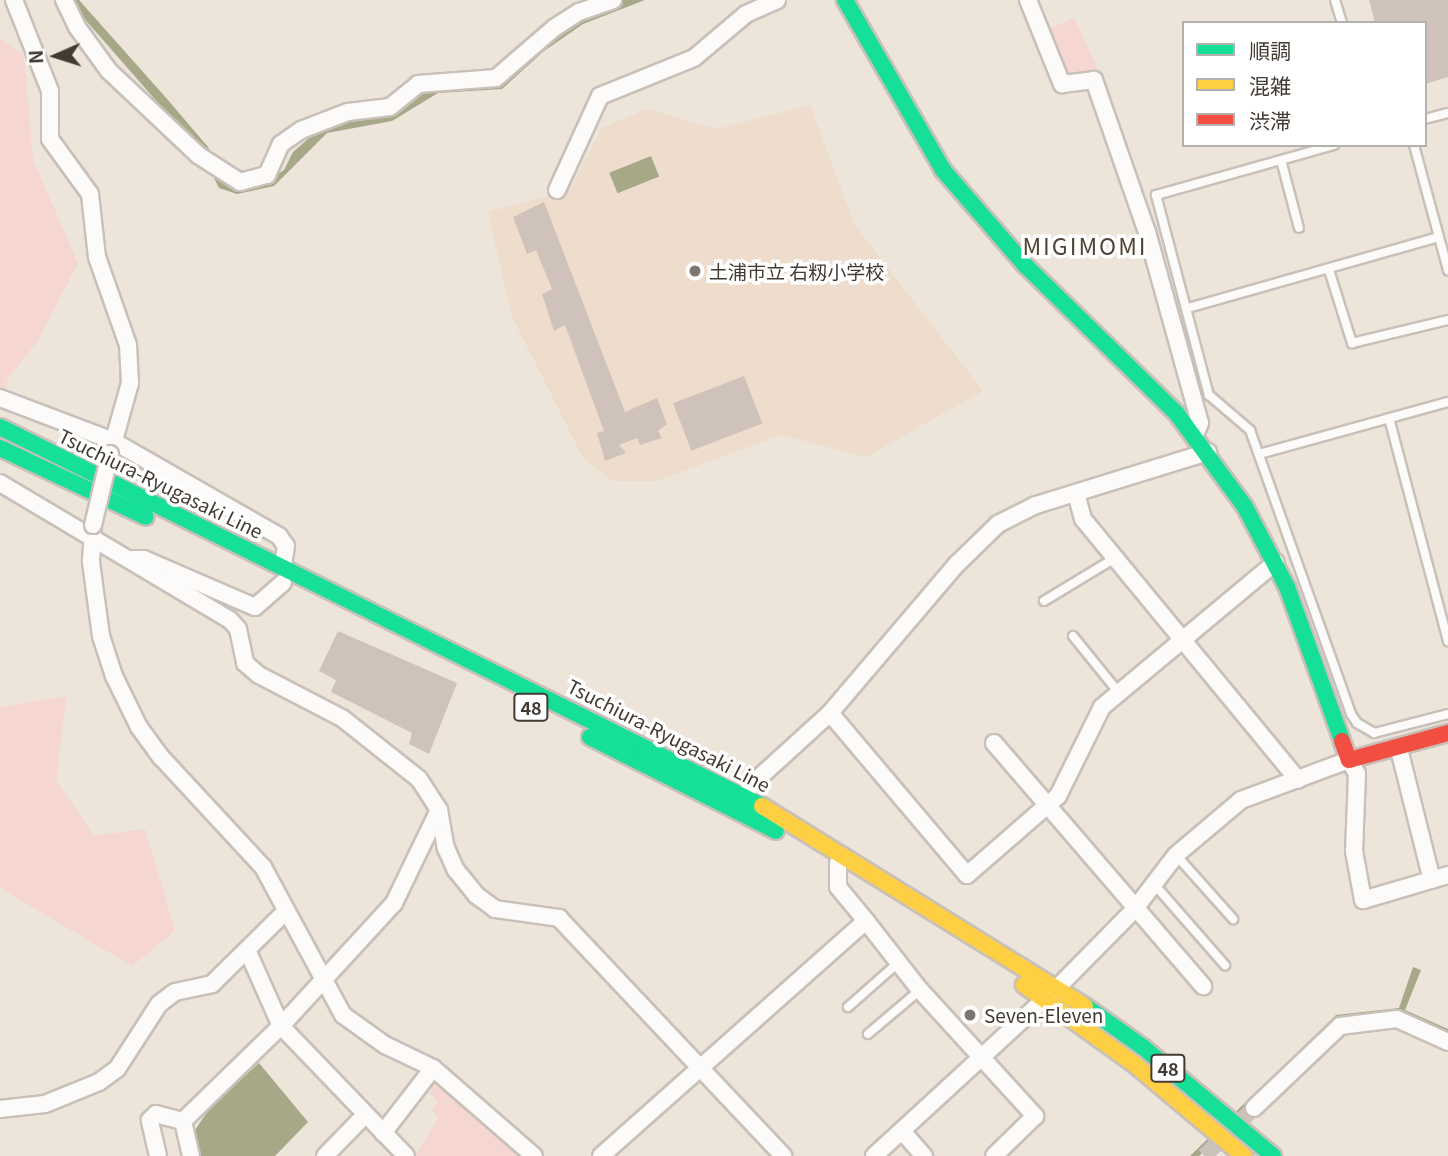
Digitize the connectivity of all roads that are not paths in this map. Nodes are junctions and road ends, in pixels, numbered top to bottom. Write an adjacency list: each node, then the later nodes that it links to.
1 (14, 0): 26 (street)
2 (64, 0): 3 (street)
3 (613, 0)
4 (776, 0): 14 (street)
5 (845, 0): 25 (main road)
6 (1028, 0): 25 (street)
7 (1335, 0): 8 (lane)
8 (1341, 21)
9 (1448, 113): 10 (lane)
10 (1427, 119)
11 (1327, 147): 13 (lane)
12 (1415, 147): 16 (lane)
13 (1281, 160): 15 (lane); 19 (lane)
14 (557, 190)
15 (1299, 228)
16 (1439, 237): 17 (lane); 18 (lane)
17 (1329, 270): 19 (lane); 20 (lane)
18 (1448, 270)
19 (1188, 308): 29 (lane)
20 (1448, 320)
21 (0, 398): 26 (street)
22 (1448, 402): 23 (lane)
23 (1389, 418): 29 (lane); 40 (lane)
24 (0, 427): 36 (main road, Tsuchiura-Ryugasaki Line / 48)
25 (1195, 435): 28 (main road)
26 (111, 447): 32 (street, bridge); 36 (street)
27 (0, 449): 36 (main road, Tsuchiura-Ryugasaki Line / 48)
28 (1208, 452): 31 (street); 35 (main road)
29 (1259, 454): 43 (lane)
30 (0, 483): 32 (street)
31 (1076, 493): 33 (street); 42 (street)
32 (93, 531): 34 (street); 58 (street)
33 (1115, 558): 37 (lane); 39 (street)
34 (125, 559): 36 (street); 51 (street)
35 (1276, 562): 39 (street); 47 (main road)
36 (283, 574): 49 (main road, Tsuchiura-Ryugasaki Line / 48); 52 (main road, Tsuchiura-Ryugasaki Line / 48)
37 (1044, 601)
38 (1073, 636): 41 (lane)
39 (1183, 641): 41 (street); 48 (street)
40 (1448, 641)
41 (1119, 693): 50 (street)
42 (830, 713): 49 (street); 50 (street)
43 (1448, 714)
44 (1448, 733): 46 (main road)
45 (994, 743): 50 (street)
46 (1399, 749): 47 (main road); 55 (street)
47 (1349, 760): 48 (street); 55 (street)
48 (1298, 780): 53 (street)
49 (745, 795): 52 (street); 66 (main road, Tsuchiura-Ryugasaki Line / 48)
50 (1047, 805): 57 (street)
51 (439, 810): 64 (street); 74 (street)
52 (735, 810): 54 (main road, Tsuchiura-Ryugasaki Line / 48)
53 (1176, 855): 56 (street); 59 (lane)
54 (838, 863): 60 (street); 68 (main road, Tsuchiura-Ryugasaki Line / 48)
55 (1440, 877)
56 (1154, 884): 57 (street); 63 (lane)
57 (1134, 910): 65 (street); 66 (street)
58 (286, 911): 61 (street); 64 (street)
59 (1233, 919)
60 (866, 921): 62 (street); 74 (street)
61 (248, 952): 70 (street); 77 (street)
62 (899, 962): 67 (street); 69 (lane)
63 (1225, 965)
64 (322, 978): 70 (street); 75 (street)
65 (1203, 986)
66 (1058, 987): 68 (street); 93 (main road, Tsuchiura-Ryugasaki Line / 48)
67 (920, 990): 71 (lane); 73 (street)
68 (1044, 998): 73 (street); 92 (main road, Tsuchiura-Ryugasaki Line / 48)
69 (848, 1007)
70 (281, 1026): 78 (street); 79 (street)
71 (867, 1034)
72 (1448, 1042): 76 (street)
73 (982, 1057): 80 (street); 91 (street)
74 (702, 1067): 87 (street); 88 (street)
75 (433, 1068): 81 (street); 86 (street)
76 (1254, 1108)
77 (0, 1110)
78 (365, 1115): 81 (street); 84 (street)
79 (183, 1121): 82 (street); 83 (street)
80 (903, 1132): 89 (street); 90 (street)
81 (383, 1133): 85 (street)
82 (158, 1156)
83 (191, 1156)
84 (325, 1156)
85 (406, 1156)
86 (534, 1156)
87 (601, 1156)
88 (783, 1156)
89 (874, 1156)
90 (924, 1156)
91 (994, 1156)
92 (1244, 1156)
93 (1273, 1156)

